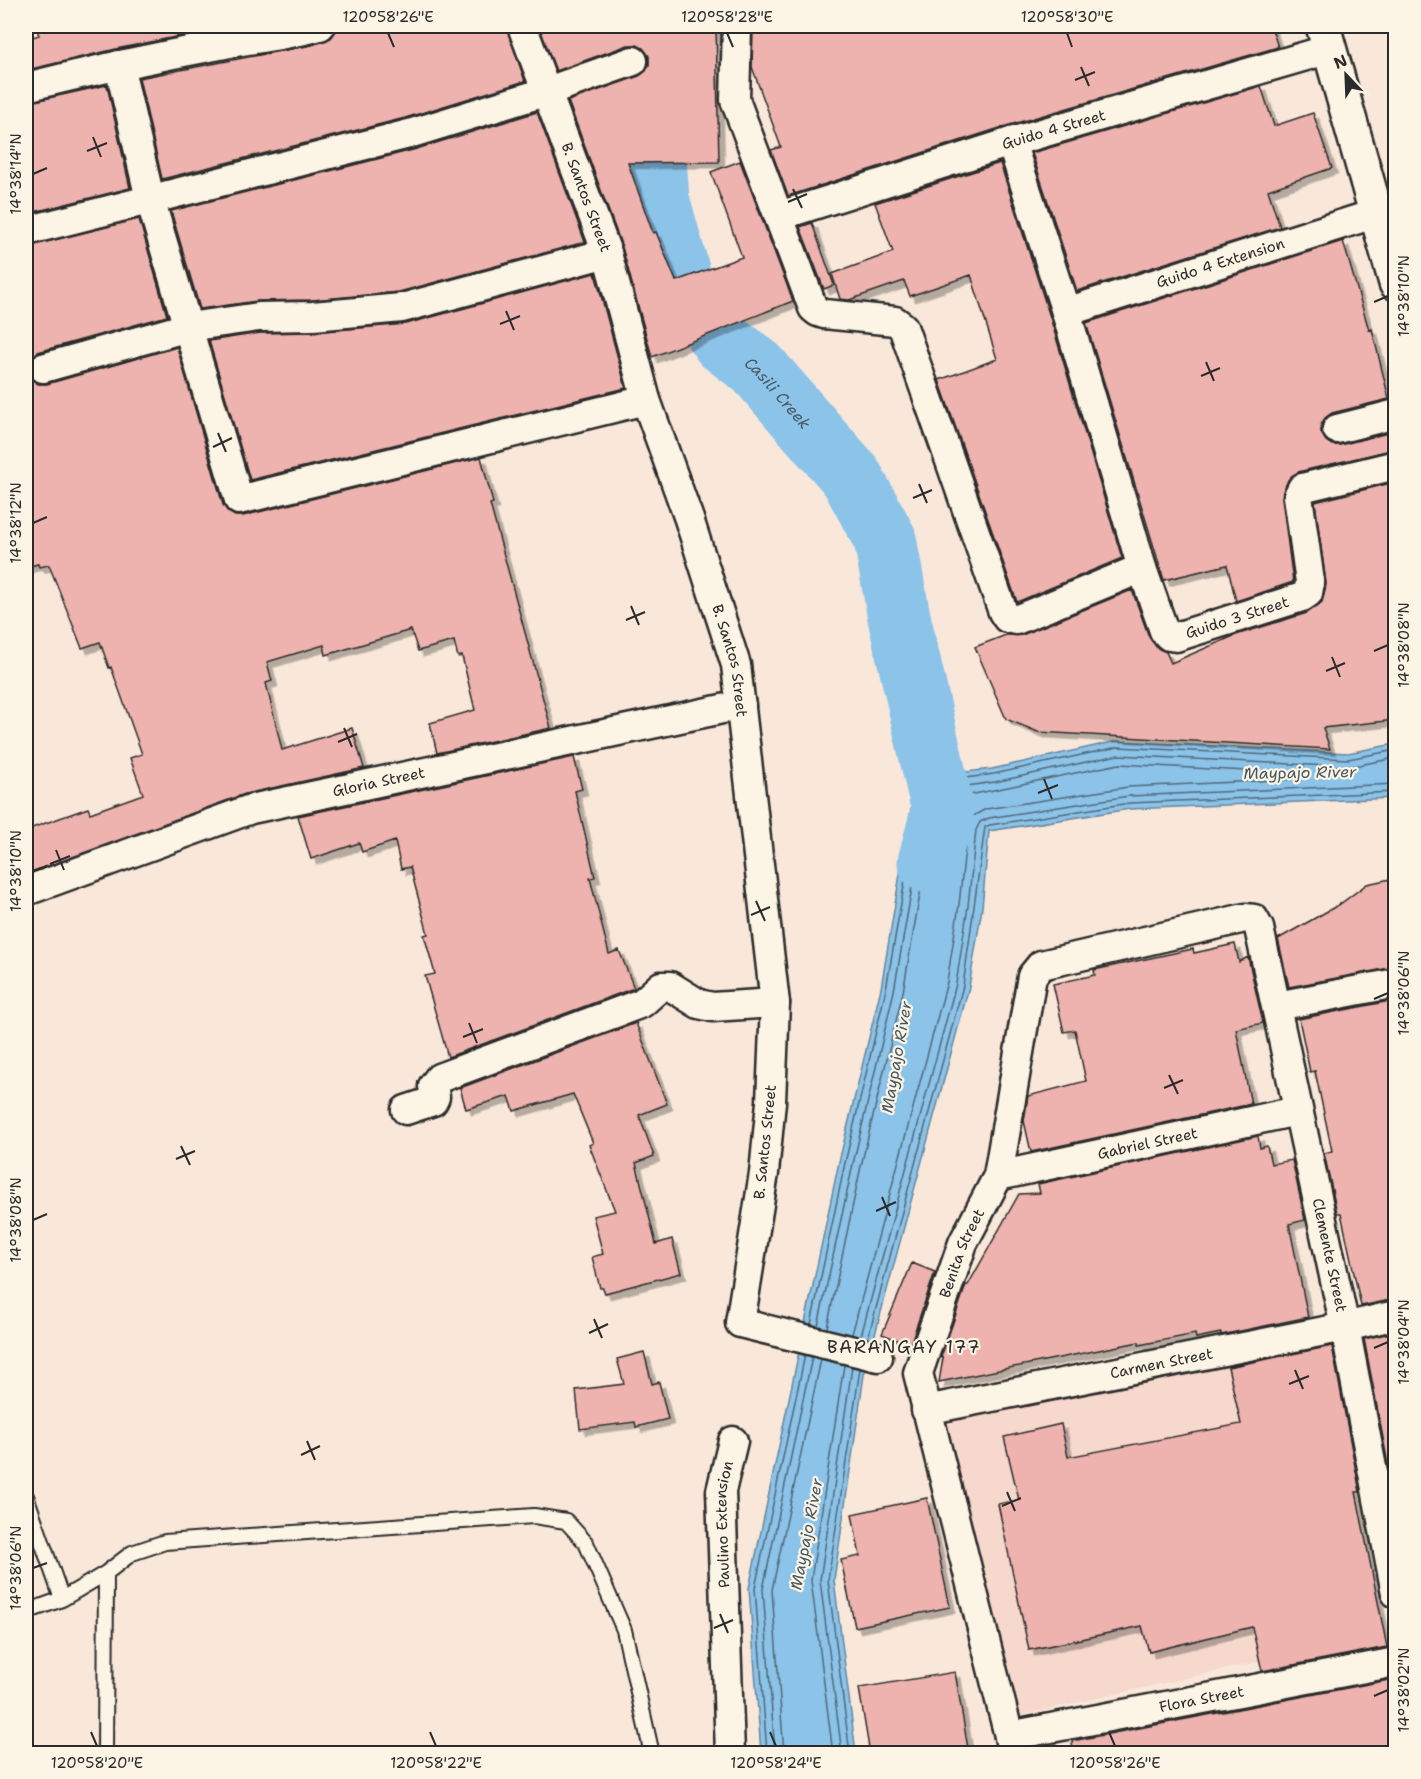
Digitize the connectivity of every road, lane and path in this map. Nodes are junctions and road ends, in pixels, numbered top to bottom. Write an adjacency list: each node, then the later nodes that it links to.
1 (320, 26): 6 (street)
2 (522, 26): 8 (street, B. Santos Street)
3 (737, 26): 12 (street)
4 (1327, 37): 9 (street, Guido 4 Street); 11 (main road)
5 (633, 61): 8 (street)
6 (118, 65): 7 (street); 10 (street)
7 (26, 87)
8 (548, 91): 10 (street); 14 (street, B. Santos Street)
9 (1011, 142): 12 (street, Guido 4 Street); 16 (street)
10 (150, 199): 13 (street); 17 (street)
11 (1386, 211): 15 (main road); 16 (street, Guido 4 Extension)
12 (779, 216): 23 (street)
13 (26, 231)
14 (607, 253): 17 (street); 19 (street, B. Santos Street)
15 (1395, 283)
16 (1066, 312): 23 (street)
17 (188, 327): 18 (street); 19 (street)
18 (43, 368)
19 (646, 400): 24 (street, B. Santos Street)
20 (1395, 414): 21 (street)
21 (1336, 429)
22 (1395, 465): 23 (street, Guido 3 Street)
23 (1142, 568)
24 (741, 705): 25 (street, Gloria Street); 28 (street, B. Santos Street)
25 (26, 891)
26 (1254, 919): 29 (street, Clemente Street); 32 (street, Benita Street)
27 (1395, 983): 29 (street)
28 (774, 1003): 30 (street); 35 (street, B. Santos Street)
29 (1277, 1006): 31 (street, Clemente Street)
30 (406, 1110)
31 (1298, 1111): 32 (street, Gabriel Street); 34 (street, Clemente Street)
32 (998, 1176): 36 (street, Benita Street)
33 (1395, 1315): 34 (street, Carmen Street)
34 (1345, 1327): 36 (street, Carmen Street); 40 (street, Clemente Street)
35 (878, 1357)
36 (926, 1410): 44 (street, Benita Street)
37 (733, 1441): 47 (street, Paulino Extension)
38 (26, 1496): 41 (lane)
39 (106, 1573): 41 (lane); 45 (lane); 46 (lane)
40 (1395, 1593)
41 (62, 1599): 42 (lane)
42 (26, 1612)
43 (1395, 1662): 44 (street, Flora Street)
44 (1010, 1745)
45 (105, 1754)
46 (652, 1754)
47 (730, 1754)

